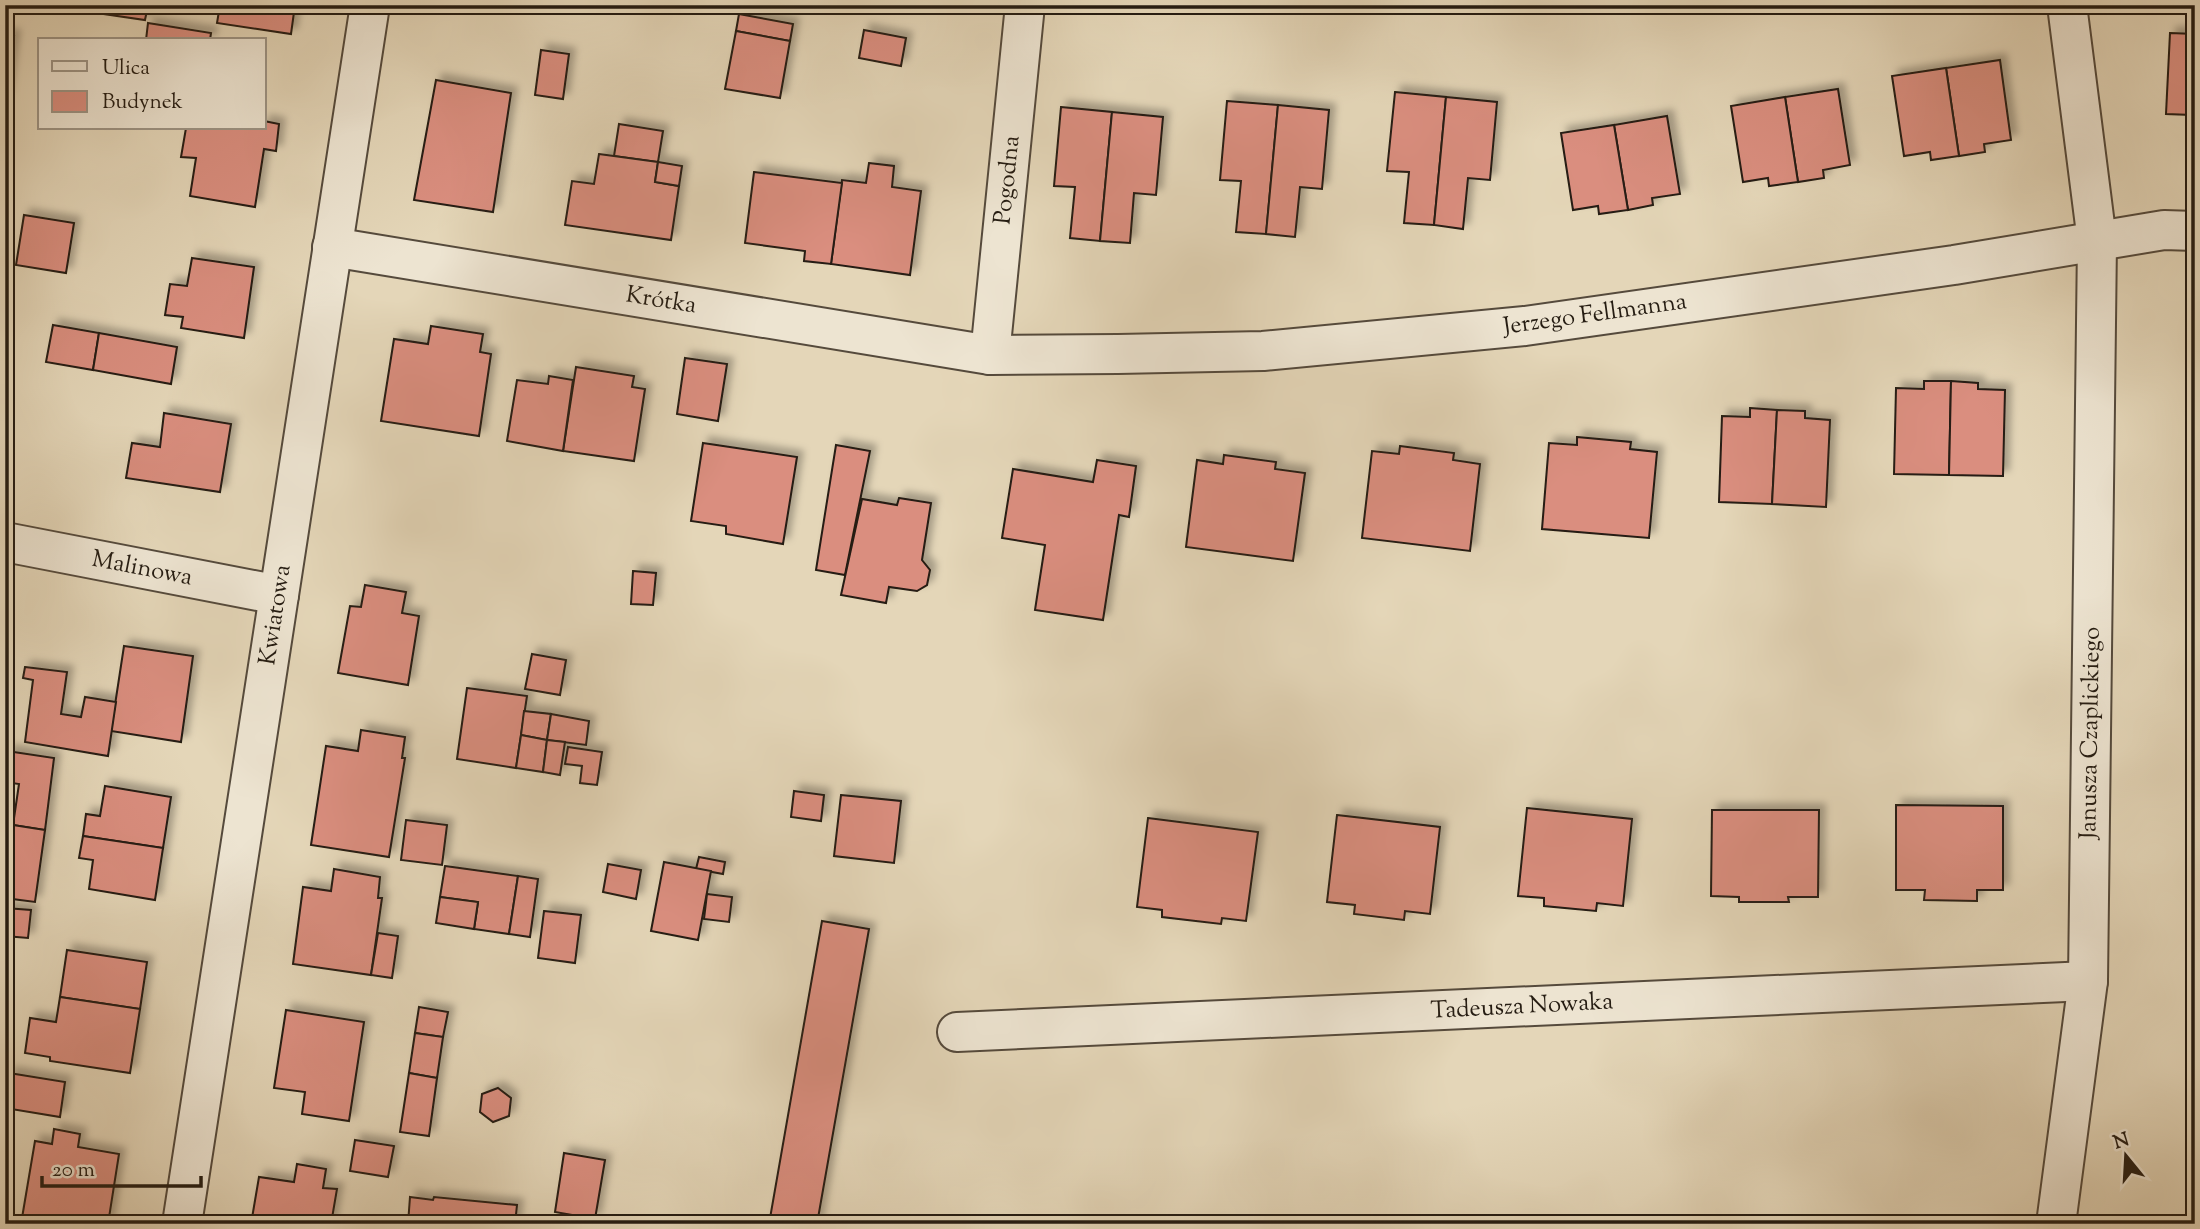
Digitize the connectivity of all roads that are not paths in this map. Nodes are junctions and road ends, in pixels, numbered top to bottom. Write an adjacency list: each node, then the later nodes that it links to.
1 (370, 5): 6 (street, Kwiatowa)
2 (1025, 5): 7 (street, Pogodna)
3 (2067, 5): 5 (street, Janusza Czaplickiego)
4 (2195, 232): 5 (street, Jerzego Fellmanna)
5 (2097, 241): 7 (street, Jerzego Fellmanna); 10 (street, Janusza Czaplickiego)
6 (332, 247): 7 (street, Krótka); 9 (street, Kwiatowa)
7 (990, 355)
8 (5, 542): 9 (street, Malinowa)
9 (279, 595): 12 (street, Kwiatowa)
10 (2088, 981): 11 (street, Tadeusza Nowaka); 13 (street, Janusza Czaplickiego)
11 (957, 1032)
12 (181, 1224)
13 (2056, 1224)

